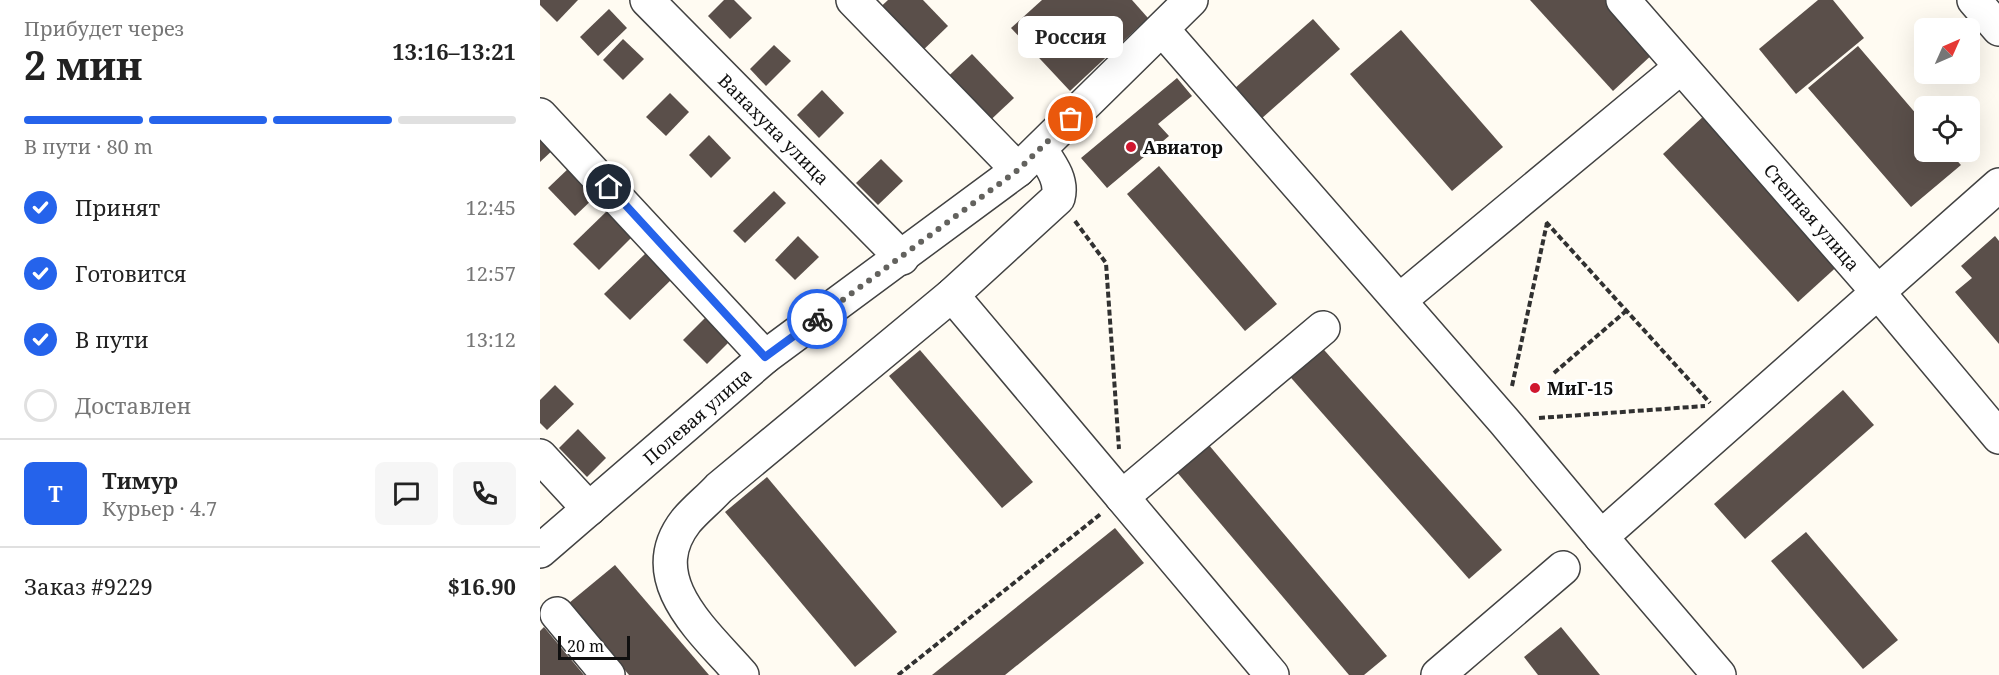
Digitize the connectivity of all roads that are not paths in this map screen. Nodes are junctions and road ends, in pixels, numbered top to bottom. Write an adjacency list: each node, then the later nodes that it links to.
1 (647, 0): 11 (street, Ванахуна улица)
2 (853, 0): 9 (street)
3 (1623, 0): 7 (street, Степная улица)
4 (1974, 0): 6 (street)
5 (1177, 9): 9 (street, Полевая улица); 14 (street)
6 (1999, 28)
7 (1681, 67): 12 (street, Степная улица); 14 (street)
8 (540, 115): 16 (street)
9 (1029, 160): 11 (street, Полевая улица); 13 (street)
10 (1999, 185): 12 (street)
11 (902, 258): 16 (street, Полевая улица)
12 (1877, 291): 17 (street, Степная улица); 21 (street)
13 (952, 295): 19 (street); 26 (street)
14 (1400, 300): 21 (street)
15 (1323, 328): 19 (street)
16 (765, 357): 20 (street, Полевая улица)
17 (1999, 437)
18 (540, 456): 20 (street)
19 (1122, 497): 27 (street)
20 (589, 509): 22 (street, Полевая улица)
21 (1600, 537): 29 (street)
22 (540, 551)
23 (1563, 568): 28 (street)
24 (557, 614): 25 (street)
25 (608, 675)
26 (742, 675)
27 (1272, 675)
28 (1438, 675)
29 (1719, 675)

